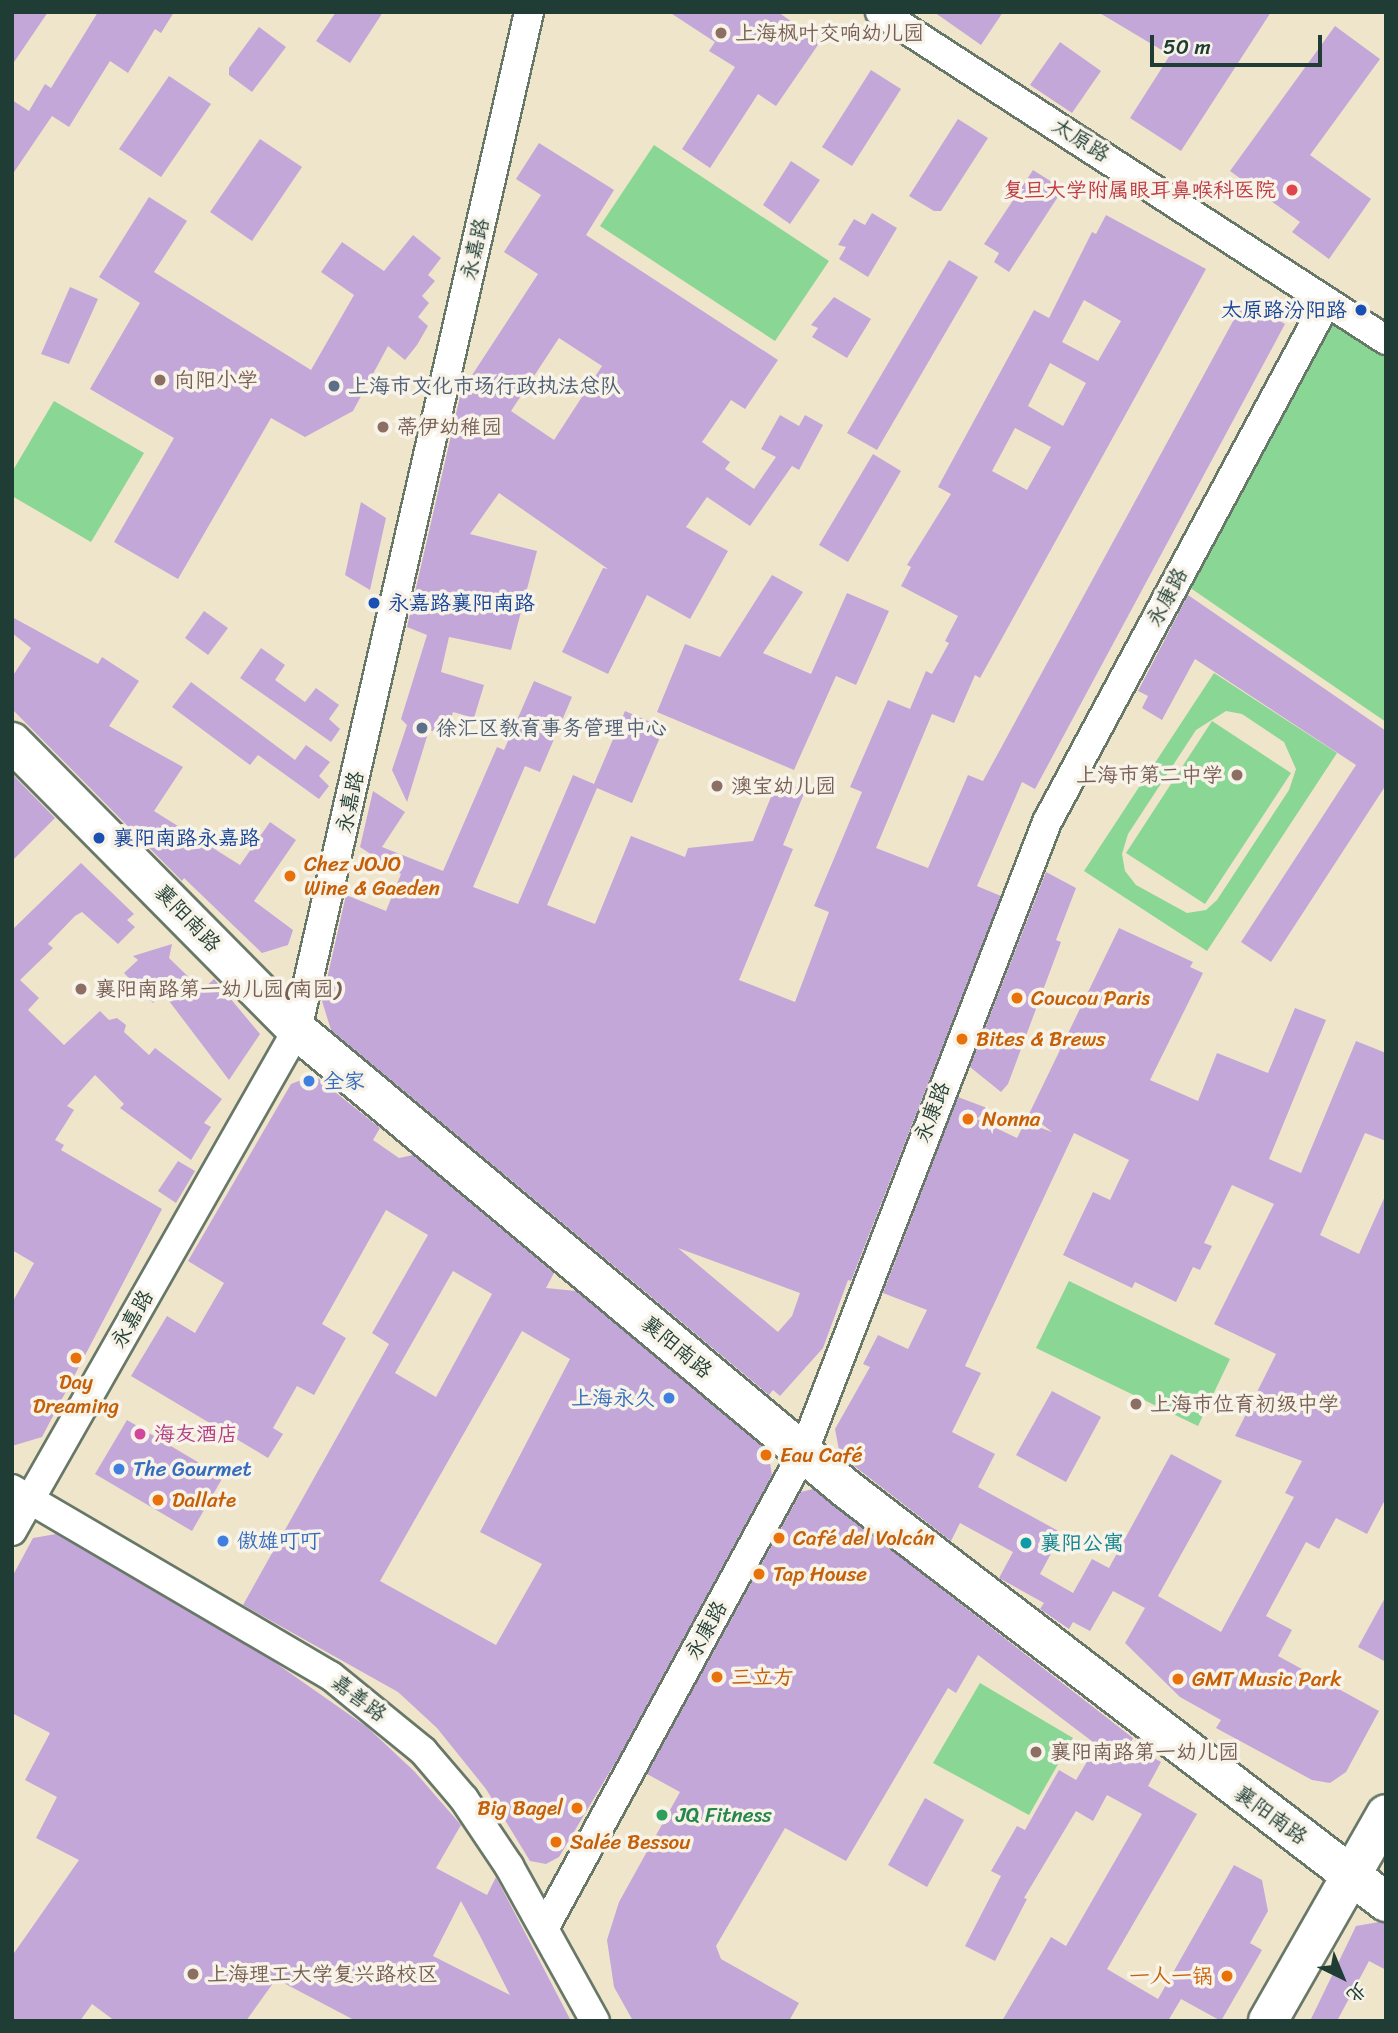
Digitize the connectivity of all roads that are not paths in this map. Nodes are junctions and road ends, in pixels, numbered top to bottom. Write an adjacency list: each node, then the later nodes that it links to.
1 (529, 12): 6 (street, 永嘉路)
2 (880, 12): 3 (street, 太原路)
3 (1327, 301): 4 (street, 太原路); 7 (street, 永康路)
4 (1386, 340)
5 (12, 742): 6 (street, 襄阳南路)
6 (297, 1030): 7 (street, 襄阳南路); 8 (street, 永嘉路)
7 (803, 1454): 11 (street, 襄阳南路); 13 (street, 永康路)
8 (21, 1494): 9 (street, 永嘉路); 13 (street, 嘉善路)
9 (12, 1531)
10 (1386, 1814): 11 (street)
11 (1351, 1875): 12 (street, 襄阳南路); 15 (street)
12 (1386, 1902)
13 (546, 1925): 14 (street, 嘉善路)
14 (595, 2021)
15 (1268, 2021)

